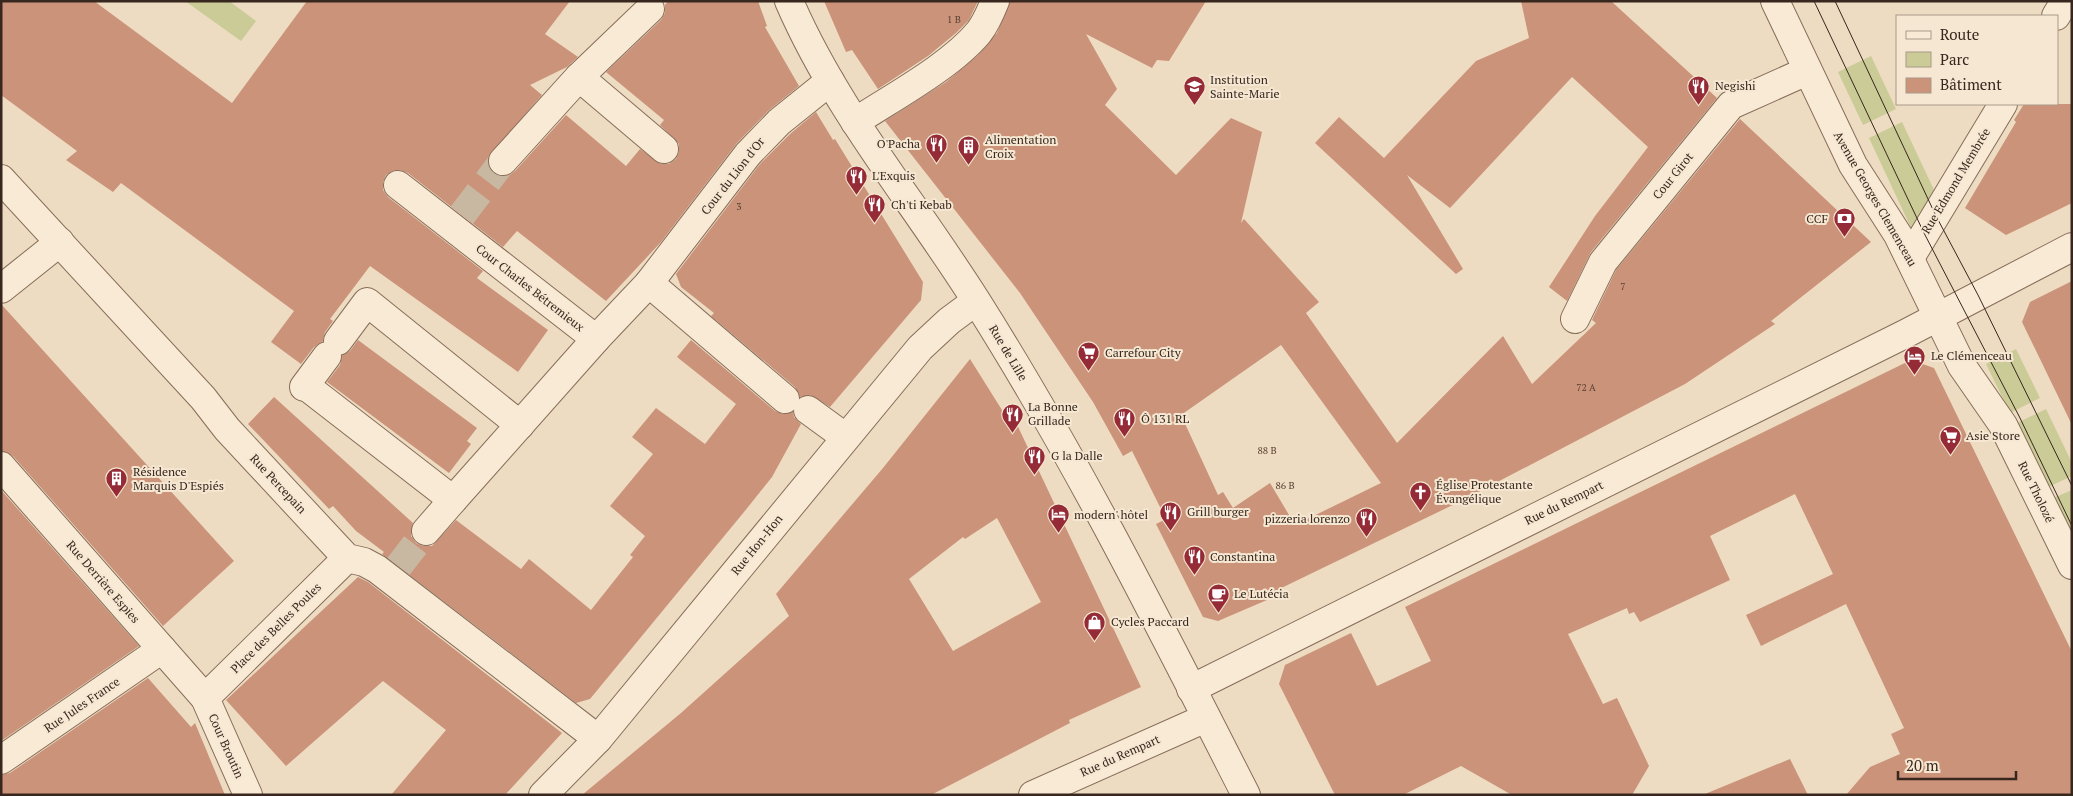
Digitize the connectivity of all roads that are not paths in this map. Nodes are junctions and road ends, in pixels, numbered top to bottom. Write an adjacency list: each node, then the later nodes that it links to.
1 (789, 1): 9 (street, Rue de Lille)
2 (995, 1): 11 (street)
3 (1774, 1): 7 (street, Avenue Georges Clemenceau)
4 (2065, 1): 6 (street)
5 (650, 9): 8 (street)
6 (2057, 15)
7 (1807, 70): 18 (street, Avenue Georges Clemenceau); 23 (street, Cour Girot)
8 (579, 77): 12 (street); 13 (street)
9 (830, 81): 11 (street, Rue de Lille); 19 (street, Cour du Lion d'Or)
10 (2002, 105): 18 (street, Rue Edmond Membrée)
11 (855, 122): 21 (street, Rue de Lille)
12 (664, 149)
13 (504, 161)
14 (1, 179): 16 (street, Rue Percepain)
15 (398, 185): 24 (street, Cour Charles Bétremieux)
16 (60, 242): 20 (street); 30 (street, Rue Percepain)
17 (2072, 247): 22 (street, Rue du Rempart)
18 (1910, 258): 22 (street, Avenue Georges Clemenceau)
19 (649, 283): 24 (street, Cour du Lion d'Or); 26 (street)
20 (1, 288)
21 (976, 300): 26 (street, Rue Hon-Hon); 33 (street, Rue de Lille)
22 (1937, 316): 31 (street, Rue Tholozé); 33 (street, Rue du Rempart)
23 (1574, 319)
24 (596, 339): 25 (street, Cour Charles Bétremieux)
25 (520, 426): 28 (street, Cour Charles Bétremieux); 28 (street)
26 (845, 437): 36 (street, Rue Hon-Hon)
27 (1, 466): 32 (street, Rue Derrière Espies)
28 (453, 500): 29 (street, Cour Charles Bétremieux)
29 (426, 531)
30 (347, 558): 34 (street, Place des Belles Poules); 36 (street, Rue Percepain)
31 (2072, 565)
32 (162, 649): 34 (street, Rue Derrière Espies); 37 (street, Rue Jules France)
33 (1191, 689): 35 (street, Rue de Lille)
34 (205, 698): 38 (street, Cour Broutin)
35 (1206, 718): 40 (street, Rue du Rempart); 41 (street, Rue de Lille)
36 (598, 739): 39 (street, Rue Hon-Hon)
37 (1, 760)
38 (248, 795)
39 (543, 795)
40 (1034, 795)
41 (1246, 795)

